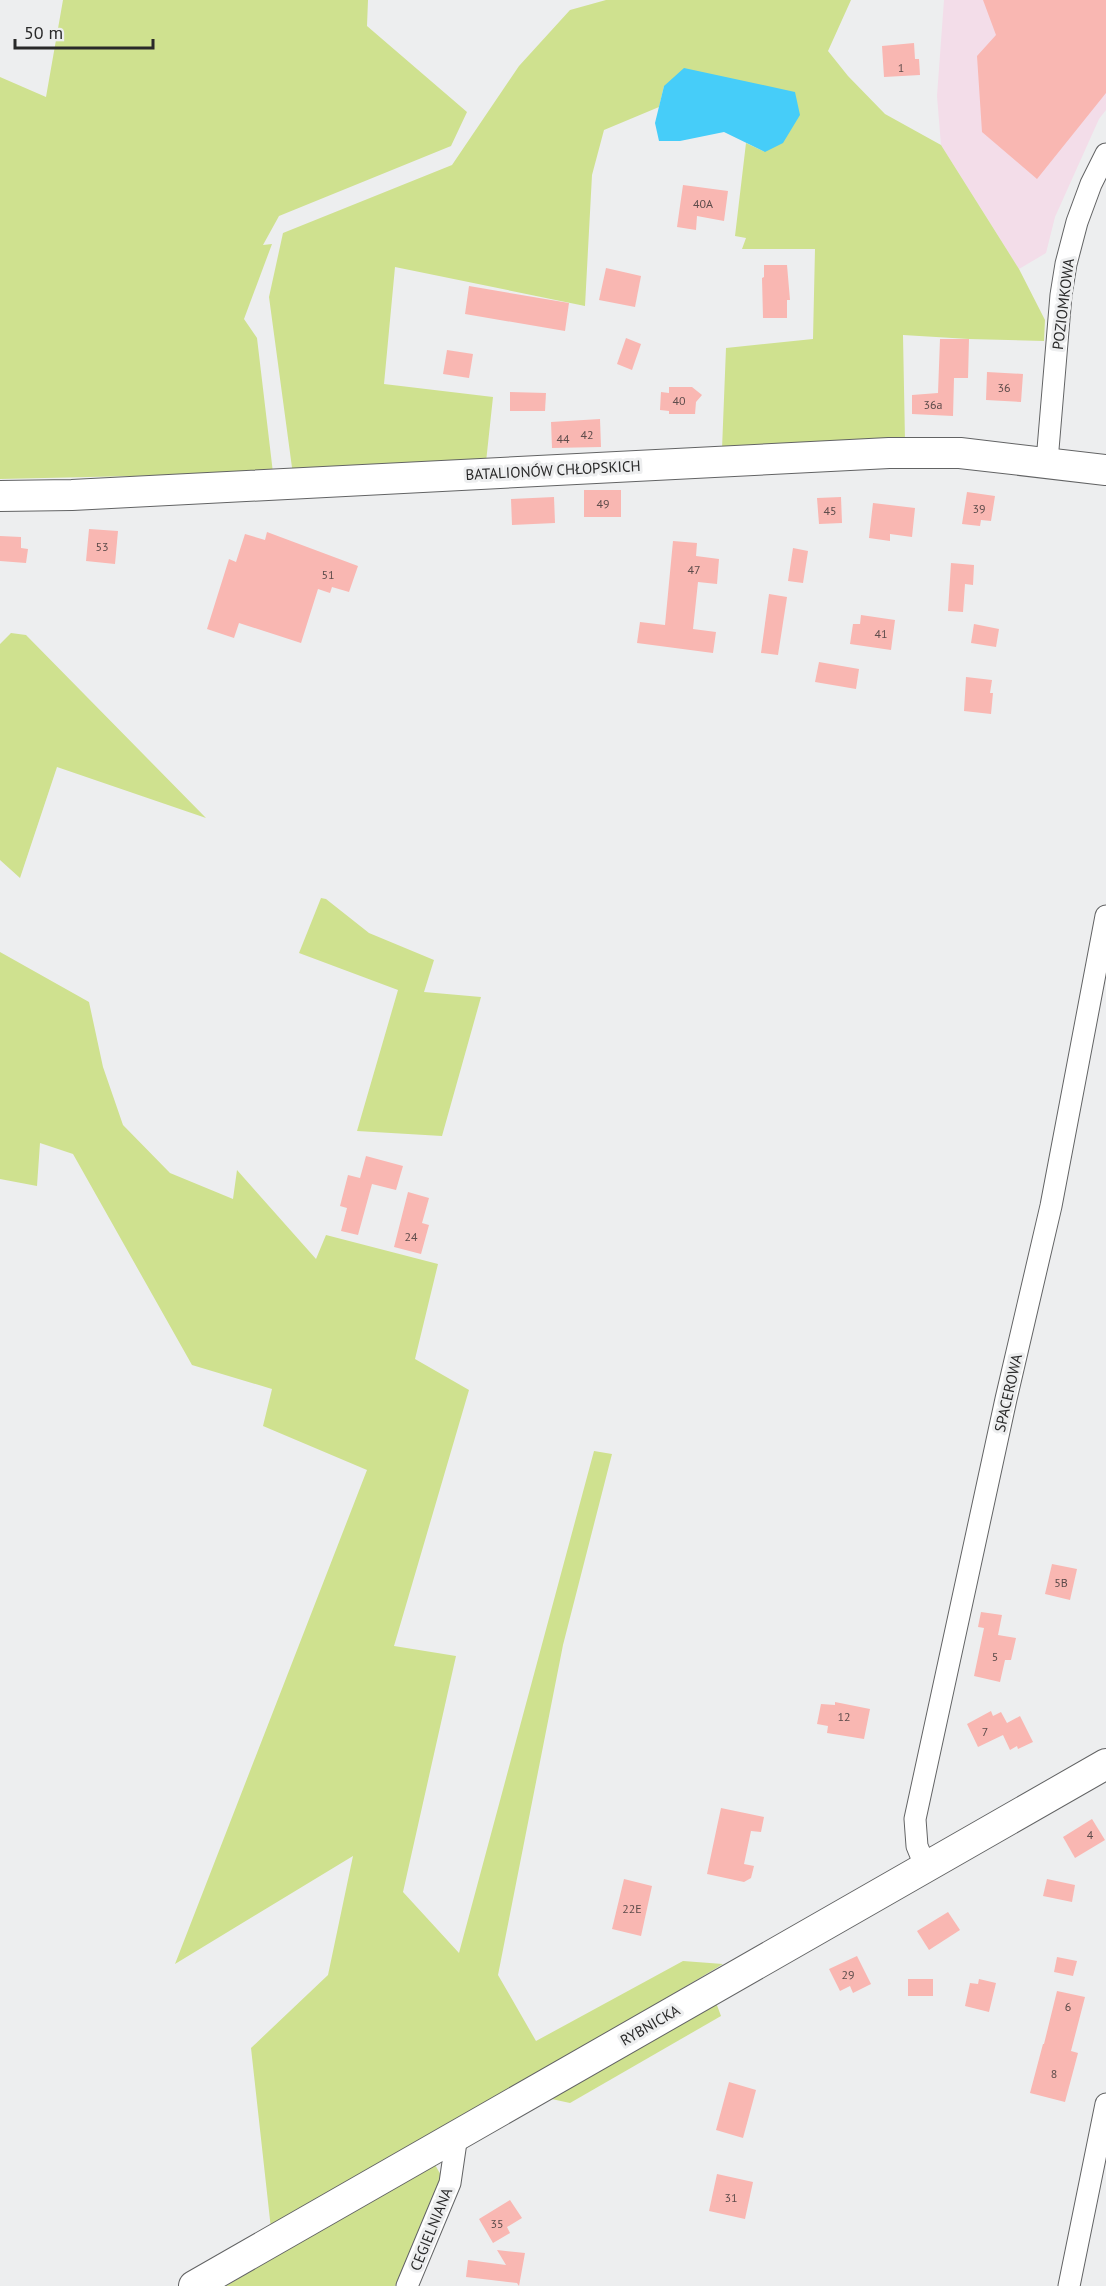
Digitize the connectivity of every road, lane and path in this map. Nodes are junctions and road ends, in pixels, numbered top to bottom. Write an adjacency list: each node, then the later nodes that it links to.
1 (1106, 154): 2 (street, POZIOMKOWA)
2 (1047, 461): 3 (street, BATALIONÓW CHŁOPSKICH); 4 (street, BATALIONÓW CHŁOPSKICH)
3 (1106, 470)
4 (0, 496)
5 (1106, 916): 7 (street, SPACEROWA)
6 (1106, 1764): 7 (street, RYBNICKA)
7 (926, 1868): 9 (street, RYBNICKA)
8 (1106, 2104): 12 (street)
9 (457, 2135): 10 (street, RYBNICKA); 11 (street, CEGIELNIANA)
10 (194, 2286)
11 (407, 2286)
12 (1069, 2286)

